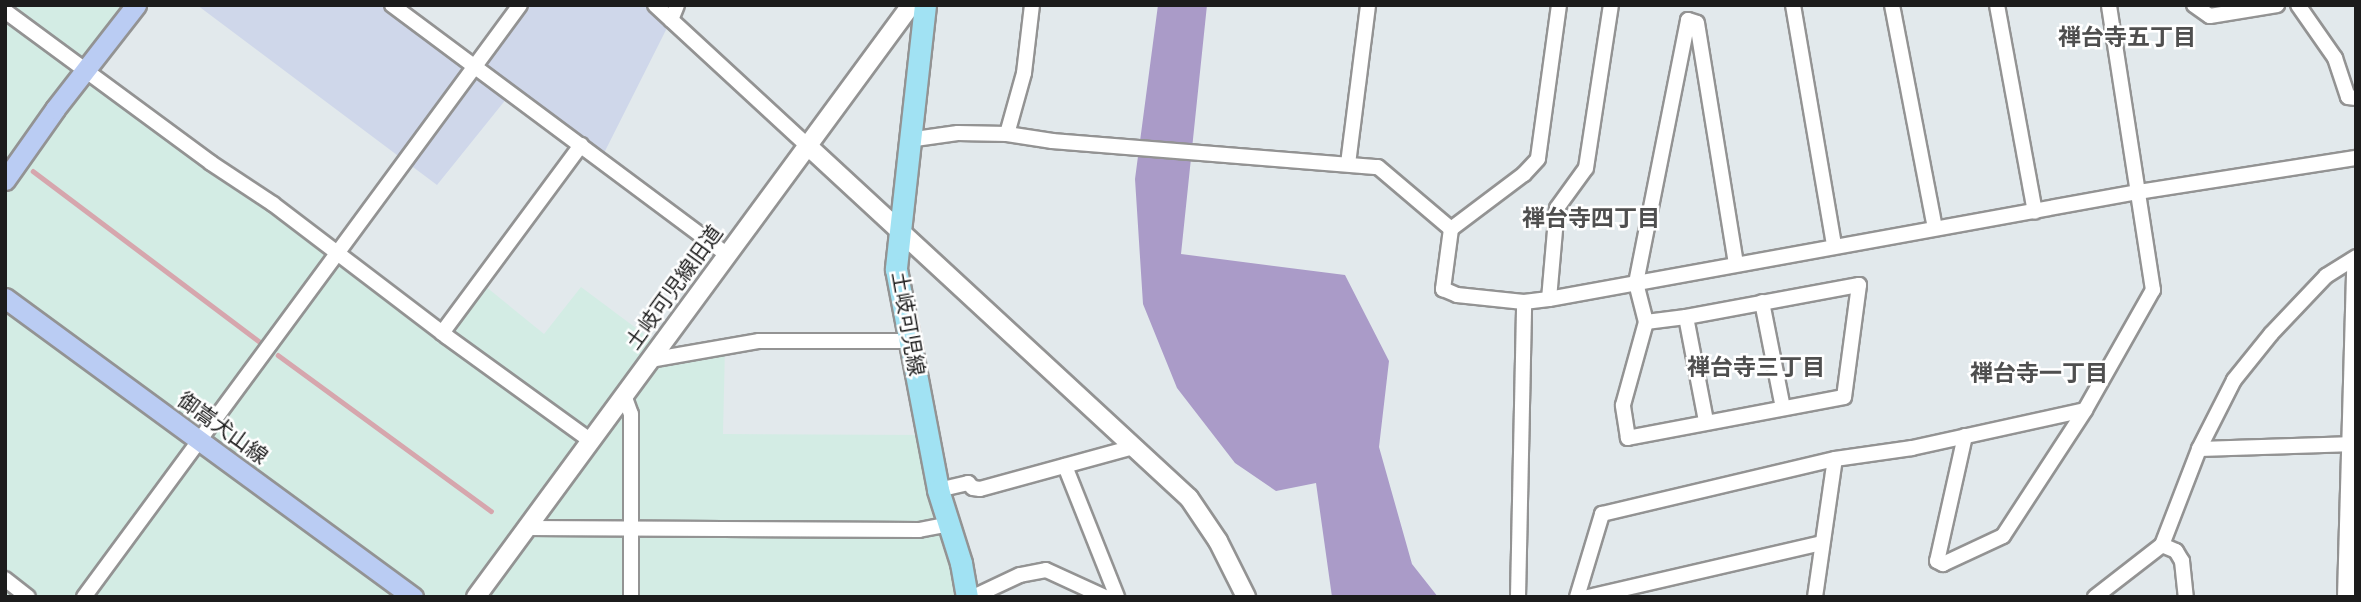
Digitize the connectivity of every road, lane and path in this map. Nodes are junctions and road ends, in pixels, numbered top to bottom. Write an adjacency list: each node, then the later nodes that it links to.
1 (136, 5): 24 (main road)
2 (392, 5): 23 (street)
3 (520, 5): 23 (street)
4 (655, 5): 21 (street)
5 (677, 5): 21 (street)
6 (911, 5): 29 (street, 土岐可児線旧道)
7 (925, 5): 27 (main road, 土岐可児線)
8 (1032, 5): 26 (street)
9 (1368, 5): 31 (street)
10 (1559, 5): 37 (street)
11 (1611, 5): 46 (street)
12 (1692, 5): 22 (street)
13 (1793, 5): 38 (street)
14 (1892, 5): 36 (street)
15 (1997, 5): 34 (street)
16 (2109, 5): 33 (street)
17 (2194, 5): 18 (street)
18 (2277, 5)
19 (2298, 5): 25 (street)
20 (5, 10): 24 (street)
21 (671, 20): 29 (street)
22 (1688, 20): 42 (street); 44 (street)
23 (476, 66): 28 (street); 39 (street)
24 (85, 70): 32 (main road); 39 (street)
25 (2356, 99)
26 (1007, 134): 27 (street); 31 (street)
27 (908, 140): 35 (main road, 土岐可児線)
28 (581, 145): 40 (street); 51 (street)
29 (809, 147): 35 (street); 40 (street, 土岐可児線旧道)
30 (2356, 158): 33 (street)
31 (1348, 164): 37 (street)
32 (5, 180)
33 (2138, 192): 34 (street); 56 (street)
34 (2035, 212): 36 (street)
35 (899, 228): 52 (main road, 土岐可児線); 62 (street)
36 (1935, 228): 38 (street)
37 (1451, 229): 47 (street)
38 (1834, 246): 42 (street)
39 (335, 252): 51 (street); 59 (street)
40 (728, 255): 53 (street, 土岐可児線旧道)
41 (2356, 257): 63 (street)
42 (1736, 263): 44 (street)
43 (2356, 270): 61 (street)
44 (1636, 283): 46 (street); 50 (street)
45 (5, 298): 59 (main road, 御嵩犬山線)
46 (1549, 299): 47 (street)
47 (1524, 302): 82 (street)
48 (1762, 302): 49 (street); 55 (street); 55 (street)
49 (1686, 317): 50 (street); 57 (street)
50 (1646, 322): 57 (street)
51 (442, 334): 60 (street)
52 (909, 341): 53 (street); 66 (main road, 土岐可児線)
53 (650, 360): 54 (street, 土岐可児線旧道)
54 (624, 395): 60 (street, 土岐可児線旧道); 69 (street)
55 (1783, 408): 57 (street)
56 (2085, 410): 58 (street); 58 (street)
57 (1706, 421)
58 (1965, 436): 64 (street)
59 (197, 440): 75 (street); 76 (main road, 御嵩犬山線)
60 (591, 440): 68 (street, 土岐可児線旧道)
61 (2353, 444): 63 (street); 88 (street)
62 (1134, 447): 65 (street); 81 (street)
63 (2199, 449): 71 (street)
64 (1835, 459): 70 (street); 83 (street)
65 (1066, 466): 66 (street); 73 (street)
66 (938, 489): 67 (main road, 土岐可児線)
67 (948, 524): 69 (street); 79 (main road, 土岐可児線)
68 (527, 528): 69 (street); 77 (street, 土岐可児線旧道)
69 (631, 528): 78 (street)
70 (1822, 542): 84 (street); 85 (street)
71 (2162, 545): 86 (street); 87 (street)
72 (5, 579): 74 (street)
73 (1113, 596): 80 (street)
74 (28, 597)
75 (84, 597)
76 (413, 597)
77 (475, 597)
78 (631, 597)
79 (967, 597)
80 (973, 597)
81 (1246, 597)
82 (1518, 597)
83 (1577, 597)
84 (1588, 597)
85 (1815, 597)
86 (2095, 597)
87 (2186, 597)
88 (2347, 597)

